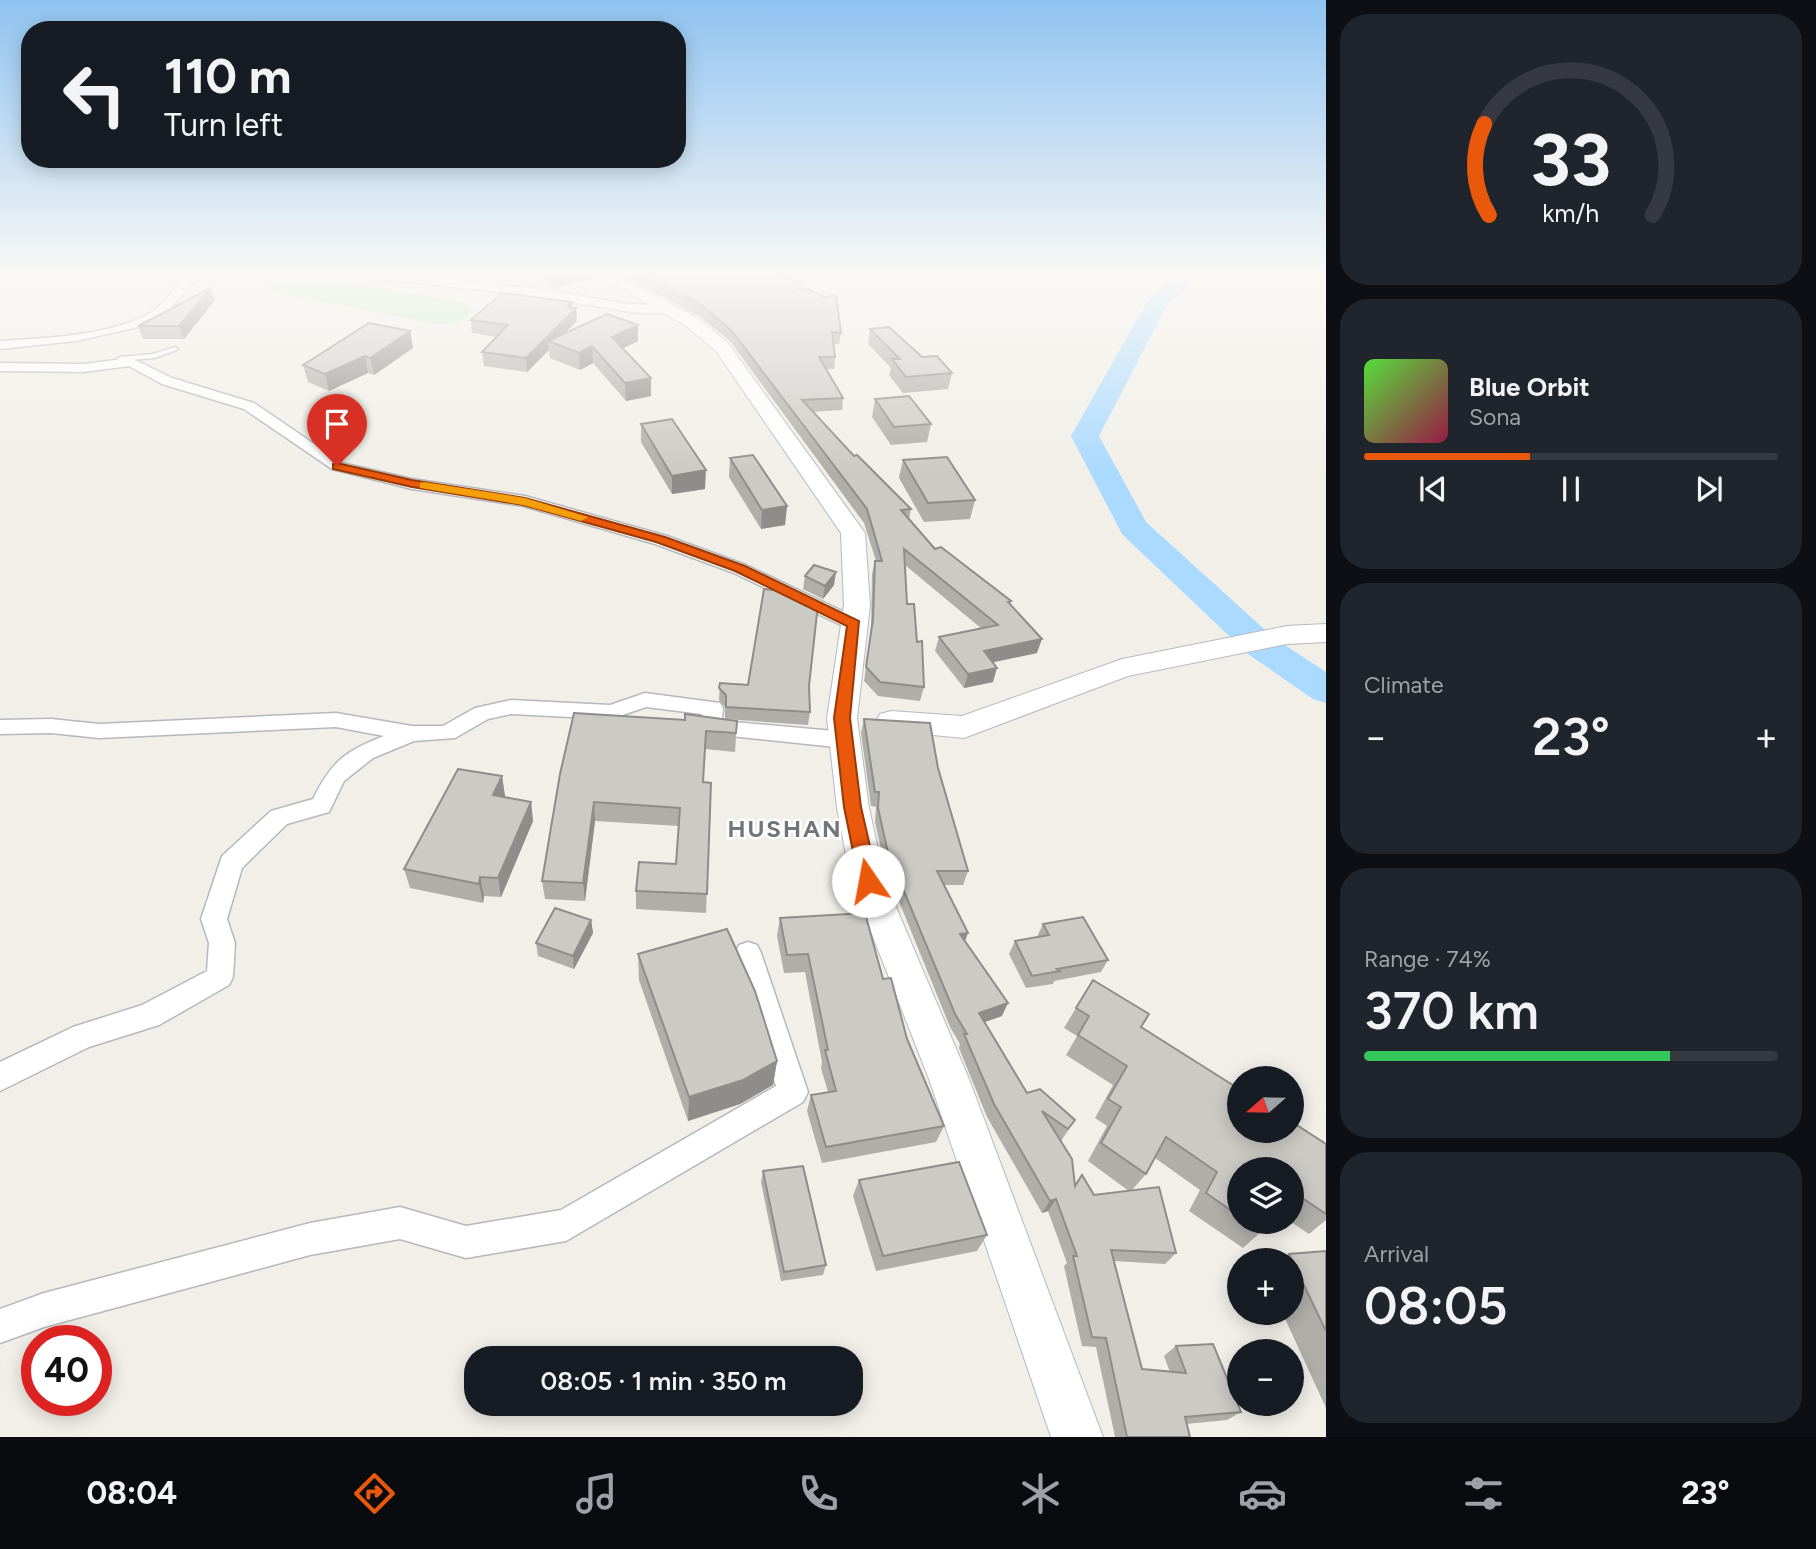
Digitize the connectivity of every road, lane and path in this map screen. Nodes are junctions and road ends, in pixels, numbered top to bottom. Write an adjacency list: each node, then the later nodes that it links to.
1 (56, 339): 4 (street)
2 (78, 339): 6 (street)
3 (713, 339): 8 (street)
4 (0, 345)
5 (176, 349): 6 (lane)
6 (126, 361): 7 (street); 8 (street)
7 (0, 367)
8 (854, 624): 11 (street)
9 (1326, 633): 11 (street)
10 (0, 727): 12 (street)
11 (843, 729): 12 (street); 16 (street)
12 (412, 734): 14 (street)
13 (748, 953): 15 (street)
14 (0, 1077)
15 (0, 1326)
16 (1077, 1437)

